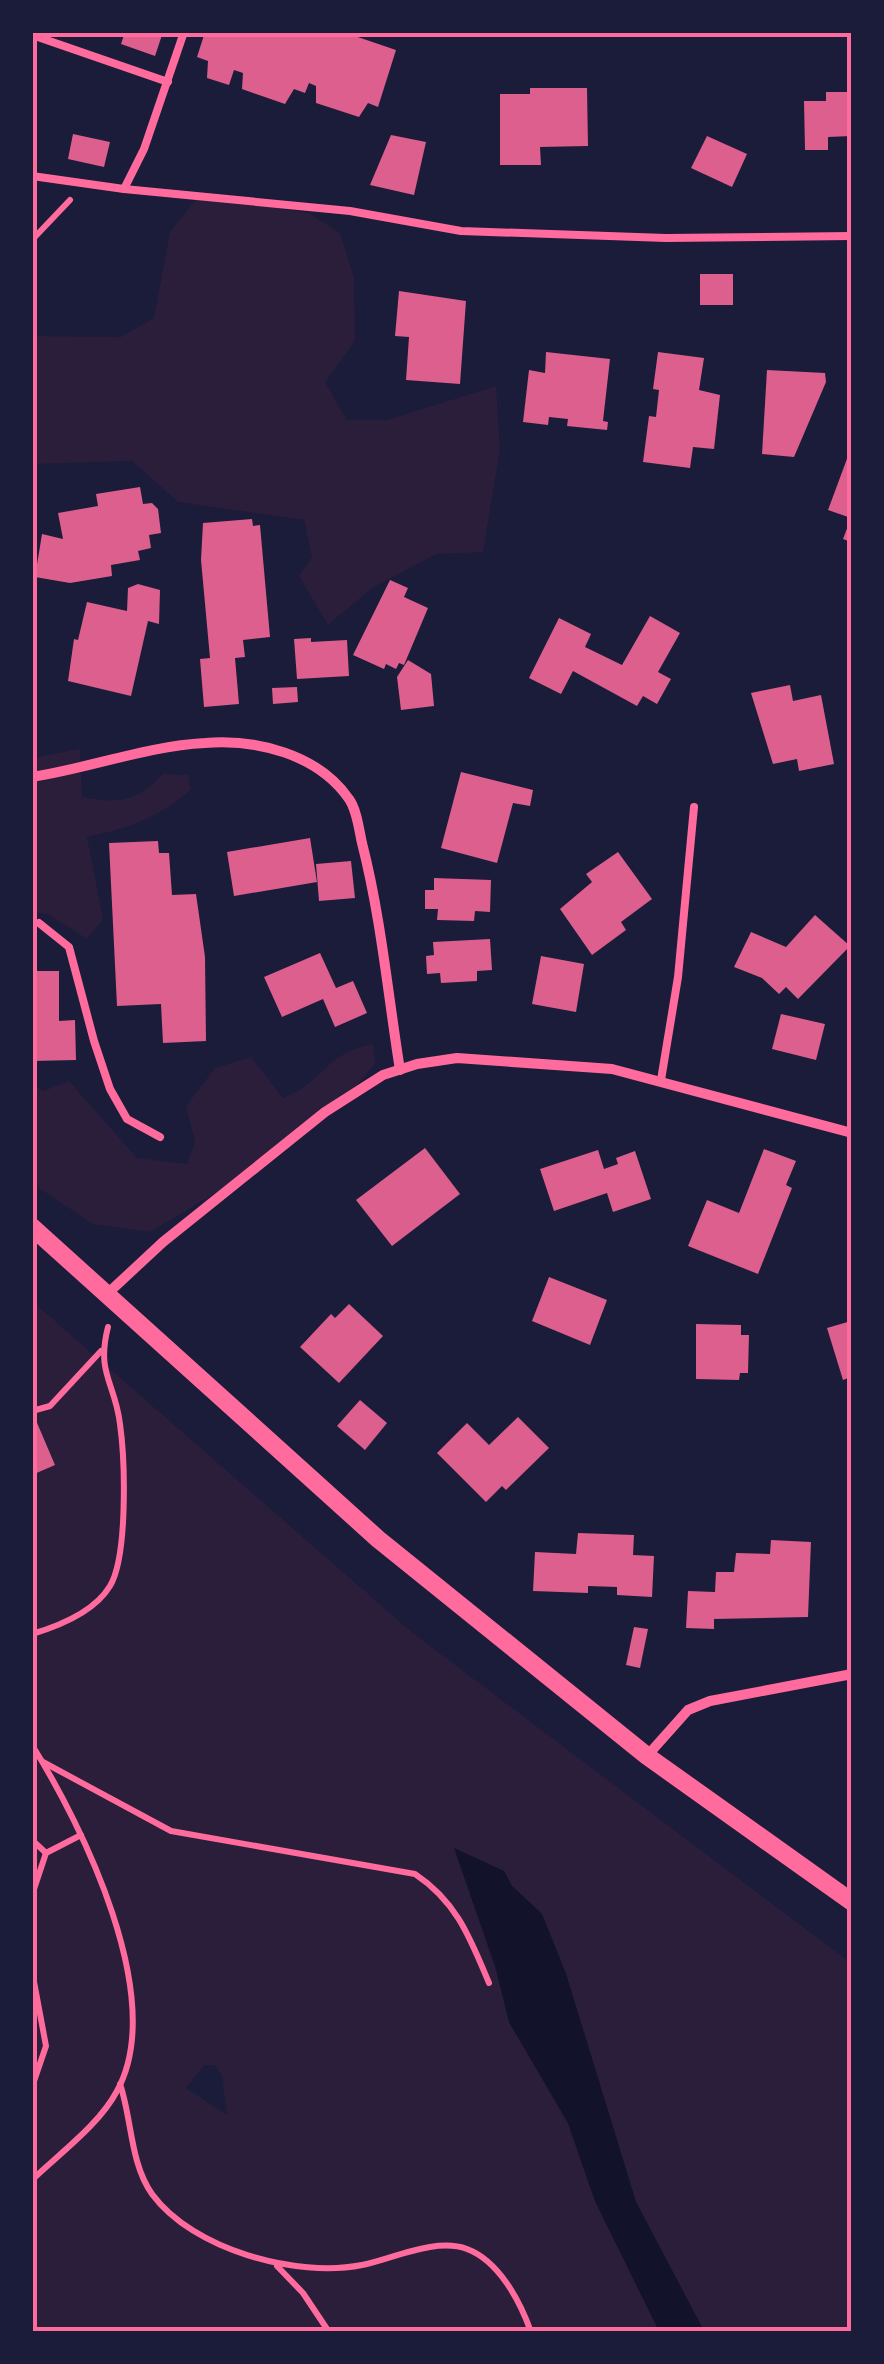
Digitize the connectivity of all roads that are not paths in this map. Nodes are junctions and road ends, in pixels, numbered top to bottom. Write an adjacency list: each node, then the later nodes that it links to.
1 (184, 32): 3 (lane)
2 (32, 35): 3 (lane)
3 (168, 82): 5 (lane)
4 (32, 176): 5 (lane)
5 (124, 189): 6 (lane)
6 (852, 236)
7 (32, 777): 10 (street)
8 (694, 807): 11 (lane)
9 (39, 922): 13 (lane)
10 (400, 1070): 11 (street); 15 (street)
11 (661, 1080): 12 (street)
12 (852, 1133)
13 (160, 1137)
14 (32, 1227): 15 (street)
15 (110, 1298): 17 (street)
16 (852, 1674): 17 (street)
17 (647, 1756): 18 (street)
18 (852, 1902)

